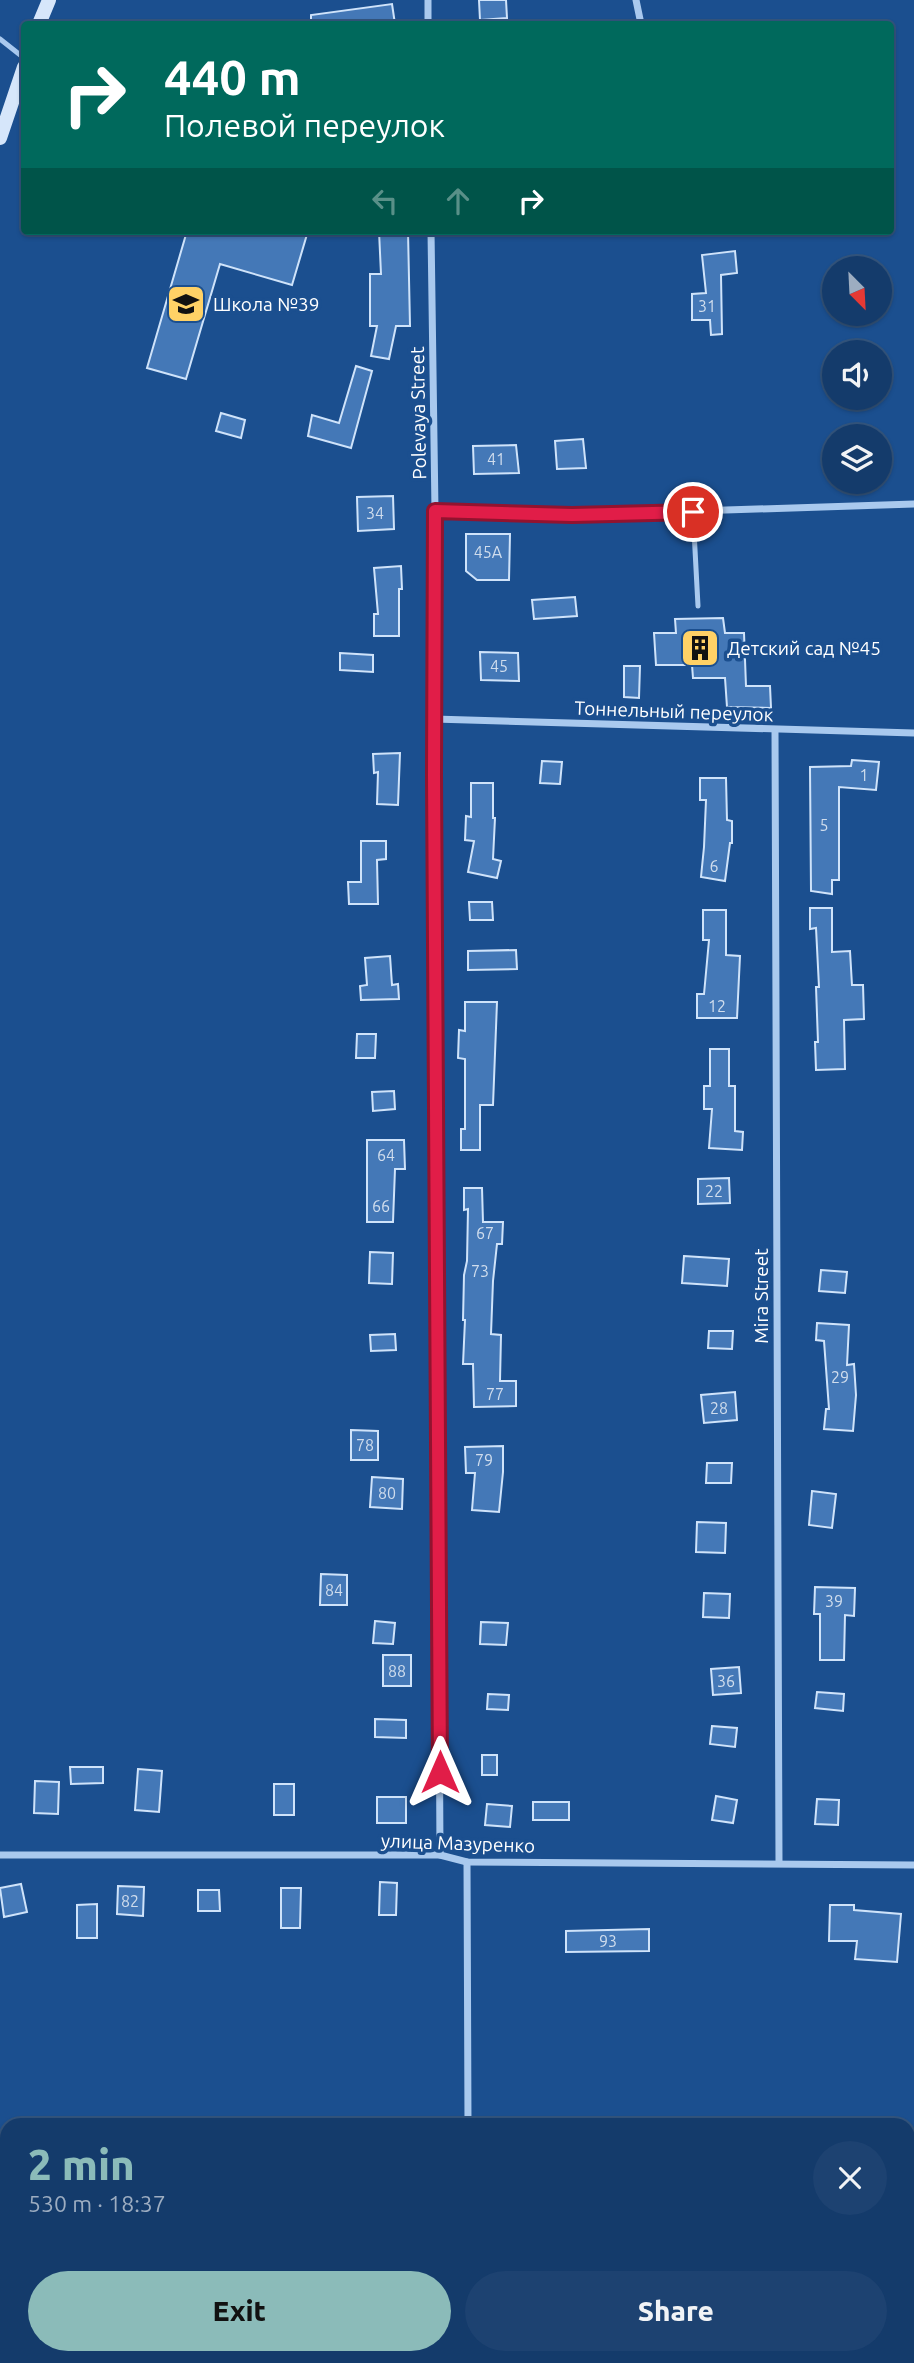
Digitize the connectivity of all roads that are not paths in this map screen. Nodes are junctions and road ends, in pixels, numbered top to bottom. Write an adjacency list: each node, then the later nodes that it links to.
1 (49, 0): 4 (main road)
2 (428, 0): 5 (street)
3 (636, 0): 6 (street)
4 (40, 21)
5 (428, 21)
6 (640, 21)
7 (0, 39): 8 (lane)
8 (21, 56)
9 (21, 76): 10 (main road)
10 (0, 138)
11 (431, 235): 13 (street, Polevaya Street)
12 (914, 503): 14 (street)
13 (435, 511): 14 (street); 16 (street, Polevaya Street)
14 (693, 512): 15 (lane)
15 (698, 606)
16 (434, 719): 17 (street, Тоннельный переулок); 20 (street, Polevaya Street)
17 (775, 730): 18 (street, Тоннельный переулок); 22 (street, Mira Street)
18 (914, 733)
19 (0, 1855): 20 (street, улица Мазуренко)
20 (440, 1855): 21 (street, улица Мазуренко)
21 (467, 1862): 22 (street, улица Мазуренко); 24 (street)
22 (779, 1863): 23 (street, улица Мазуренко)
23 (914, 1865)
24 (468, 2118)

